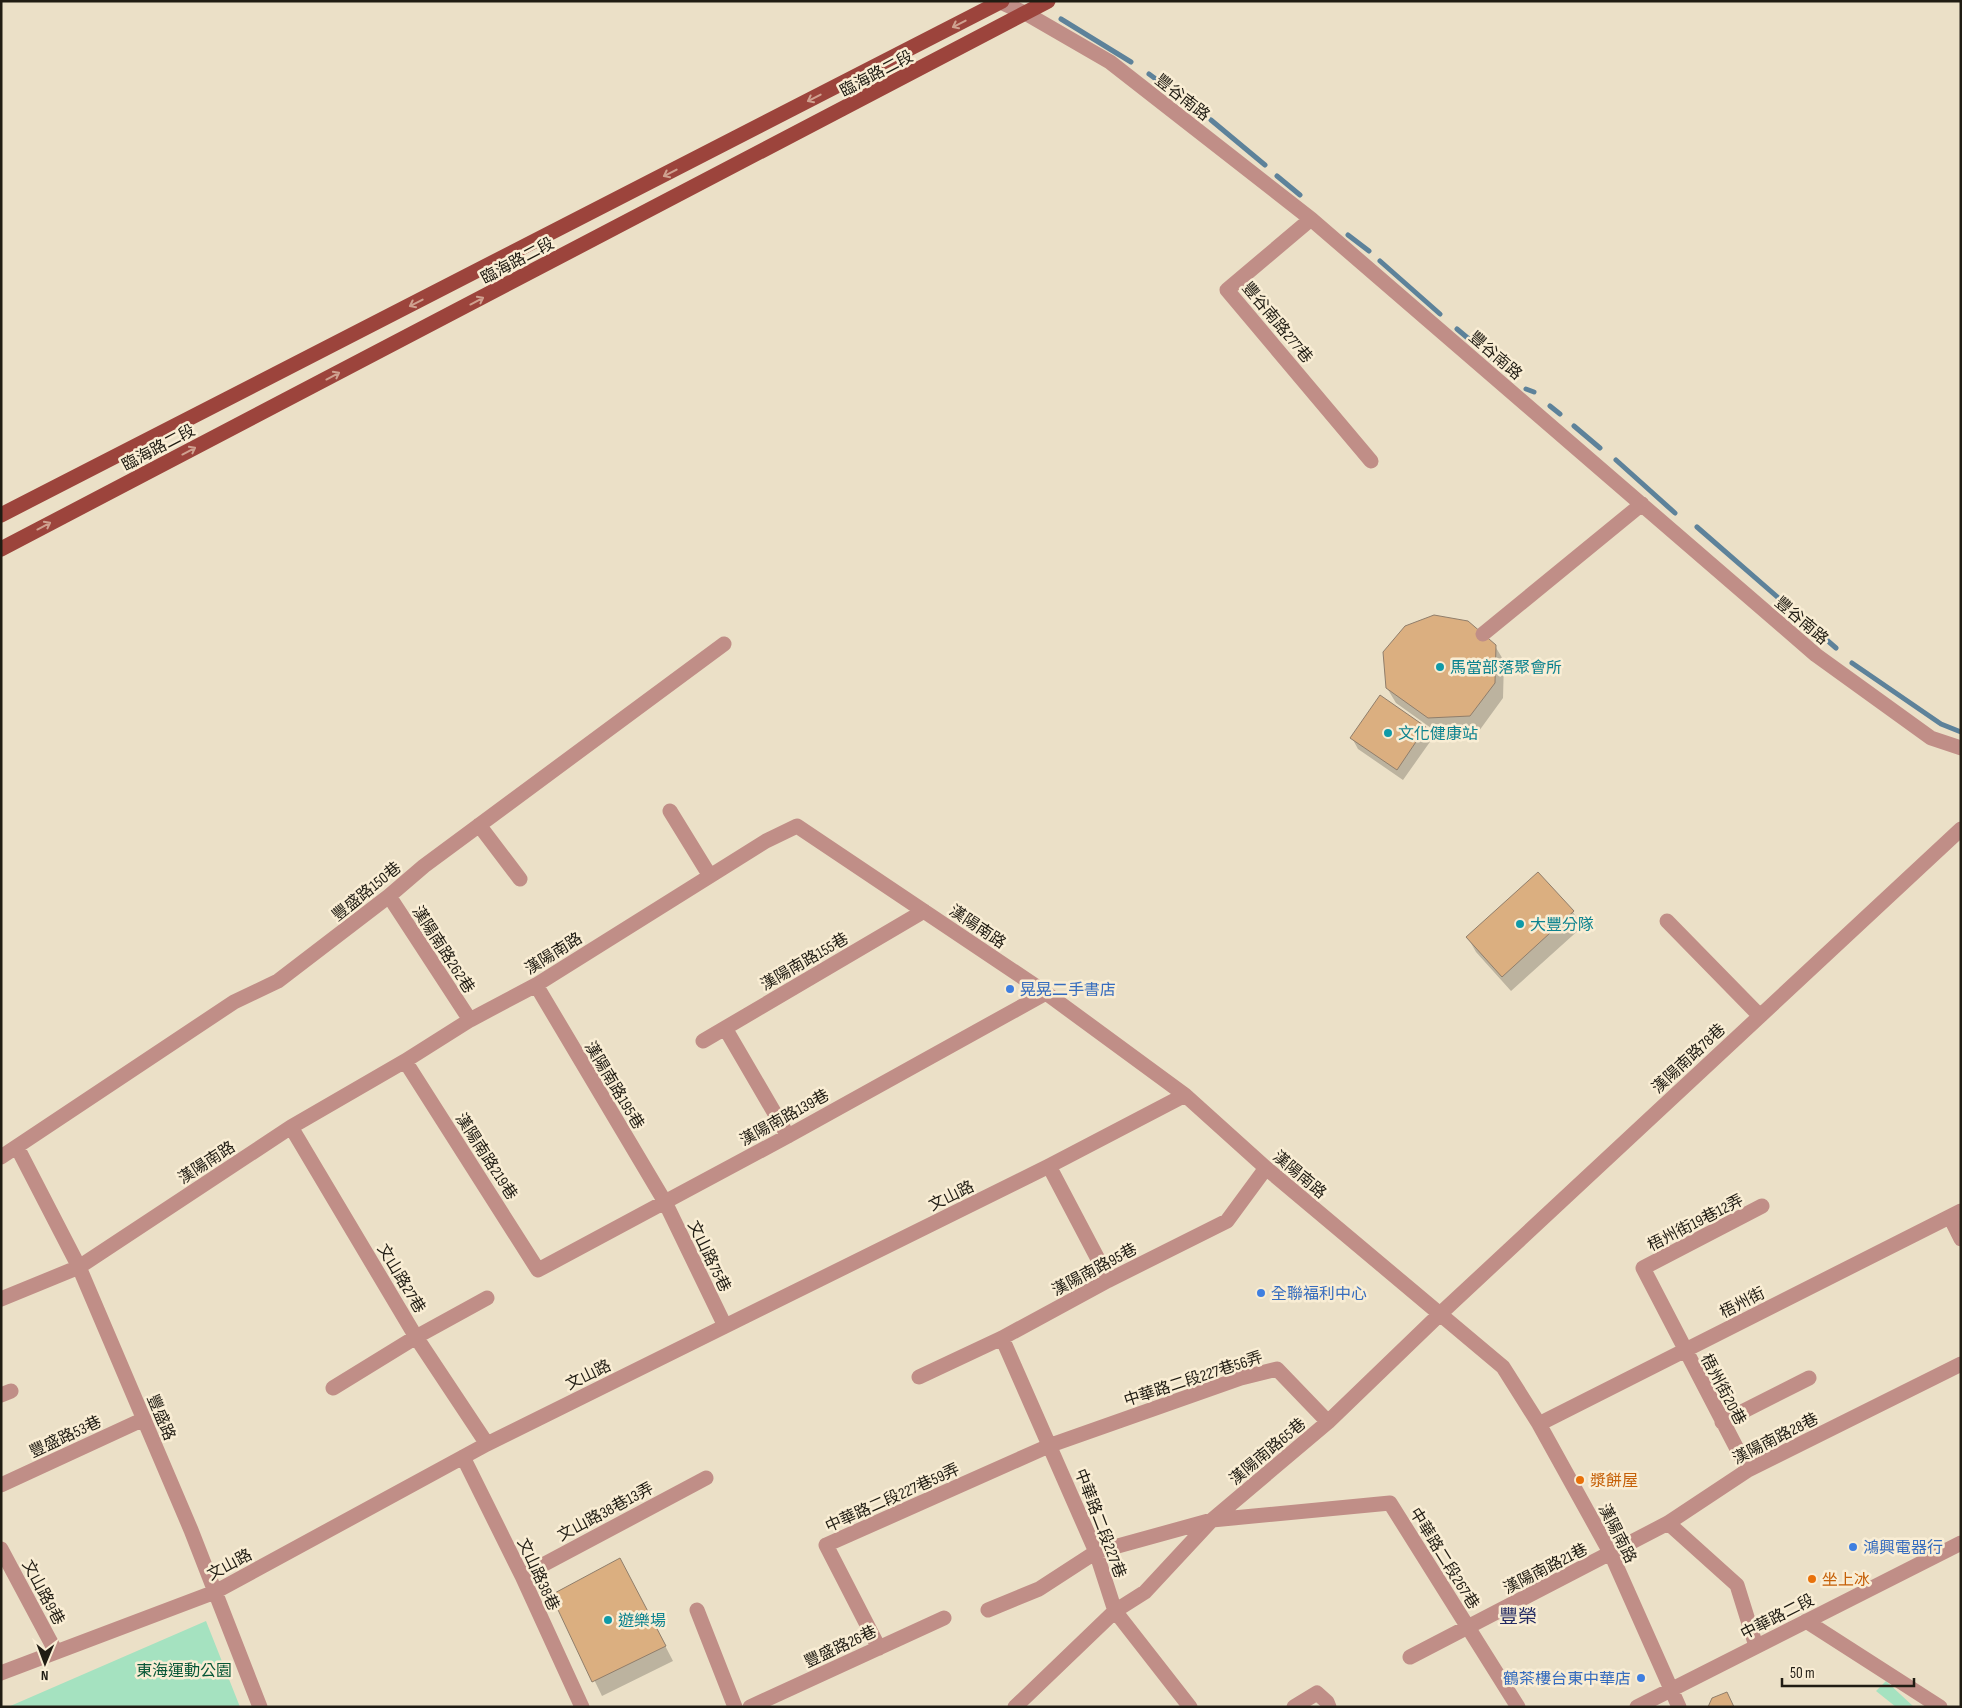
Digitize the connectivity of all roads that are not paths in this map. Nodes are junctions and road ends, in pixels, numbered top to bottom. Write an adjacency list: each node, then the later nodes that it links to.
1 (1048, 1): 3 (main road, 臨海路二段)
2 (1000, 2): 3 (street, 豐谷南路); 7 (main road, 臨海路二段, one-way to 7)
3 (1027, 14): 4 (street, 豐谷南路); 8 (main road, 臨海路二段, one-way to 3)
4 (1311, 219): 5 (street, 豐谷南路277巷); 6 (street, 豐谷南路)
5 (1371, 461)
6 (1642, 504): 9 (street); 11 (street, 豐谷南路)
7 (1, 515)
8 (1, 549)
9 (1483, 634)
10 (724, 644): 13 (street, 豐盛路150巷)
11 (1961, 748)
12 (670, 811): 15 (street)
13 (479, 825): 16 (street); 17 (street, 豐盛路150巷)
14 (1961, 829): 22 (street, 漢陽南路78巷)
15 (710, 876): 18 (street, 漢陽南路); 20 (street, 漢陽南路)
16 (520, 879)
17 (389, 896): 23 (street, 漢陽南路262巷); 30 (street, 豐盛路150巷)
18 (924, 911): 21 (street, 漢陽南路); 24 (street, 漢陽南路155巷)
19 (1668, 920): 22 (street)
20 (536, 985): 23 (street, 漢陽南路); 34 (street, 漢陽南路195巷)
21 (1046, 993): 27 (street, 漢陽南路); 29 (street, 漢陽南路139巷)
22 (1759, 1015): 44 (street, 漢陽南路78巷)
23 (470, 1020): 26 (street, 漢陽南路)
24 (725, 1028): 25 (street, 漢陽南路155巷); 29 (street)
25 (703, 1041)
26 (405, 1061): 28 (street, 漢陽南路); 40 (street, 漢陽南路219巷)
27 (1185, 1095): 32 (street, 文山路); 33 (street, 漢陽南路)
28 (291, 1127): 38 (street, 漢陽南路); 46 (street, 文山路27巷)
29 (788, 1136): 34 (street, 漢陽南路139巷)
30 (17, 1147): 31 (street, 豐盛路150巷); 38 (street, 豐盛路)
31 (1, 1157)
32 (1049, 1166): 41 (street); 45 (street, 文山路)
33 (1266, 1168): 41 (street, 漢陽南路95巷); 44 (street, 漢陽南路)
34 (664, 1202): 40 (street, 漢陽南路139巷); 45 (street, 文山路75巷)
35 (1762, 1206): 39 (street, 梧州街19巷12弄)
36 (1955, 1214): 37 (street); 48 (street, 梧州街)
37 (1961, 1239)
38 (79, 1267): 43 (street, 漢陽南路); 53 (street, 豐盛路)
39 (1643, 1268): 48 (street, 梧州街20巷)
40 (538, 1270)
41 (1109, 1280): 47 (street, 漢陽南路95巷)
42 (487, 1298): 46 (street)
43 (1, 1299)
44 (1440, 1314): 54 (street, 漢陽南路65巷); 56 (street, 漢陽南路)
45 (724, 1326): 57 (street, 文山路)
46 (416, 1337): 52 (street); 57 (street, 文山路27巷)
47 (1002, 1338): 50 (street, 漢陽南路95巷); 58 (street, 中華路二段227巷)
48 (1684, 1351): 55 (street, 梧州街20巷); 56 (street, 梧州街)
49 (1961, 1364): 60 (street, 漢陽南路28巷)
50 (919, 1377)
51 (1809, 1378): 55 (street)
52 (333, 1388)
53 (144, 1419): 62 (street, 豐盛路53巷); 70 (street, 豐盛路)
54 (1328, 1422): 58 (street, 中華路二段227巷56弄); 63 (street, 漢陽南路65巷)
55 (1722, 1422): 60 (street, 梧州街20巷)
56 (1539, 1424): 68 (street, 漢陽南路)
57 (487, 1444): 59 (street, 文山路)
58 (1051, 1445): 67 (street, 中華路二段227巷); 78 (street, 中華路二段227巷59弄)
59 (463, 1457): 69 (street, 文山路38巷); 70 (street, 文山路)
60 (1748, 1470): 64 (street, 漢陽南路28巷)
61 (706, 1478): 69 (street, 文山路38巷13弄)
62 (1, 1485)
63 (1212, 1520): 67 (street); 73 (street, 漢陽南路65巷); 76 (street, 中華路二段267巷)
64 (1668, 1523): 68 (street, 漢陽南路28巷); 77 (street)
65 (1961, 1543): 75 (street, 中華路二段)
66 (1, 1549): 79 (street, 文山路9巷)
67 (1096, 1552): 72 (street); 73 (street, 中華路二段227巷)
68 (1611, 1554): 76 (street, 漢陽南路21巷); 82 (street, 漢陽南路)
69 (522, 1576): 84 (street, 文山路38巷)
70 (215, 1592): 79 (street, 文山路); 83 (street, 豐盛路)
71 (697, 1610): 85 (street)
72 (988, 1610)
73 (1115, 1612): 87 (street, 漢陽南路65巷); 88 (street, 中華路二段227巷)
74 (944, 1618): 78 (street, 豐盛路26巷)
75 (1806, 1621): 77 (street, 中華路二段); 94 (street)
76 (1468, 1627): 80 (street, 漢陽南路21巷); 91 (street, 中華路二段267巷)
77 (1756, 1646): 82 (street, 中華路二段)
78 (879, 1648): 86 (street, 豐盛路26巷)
79 (56, 1652): 81 (street, 文山路)
80 (1410, 1657)
81 (1, 1673)
82 (1670, 1690): 92 (street, 中華路二段); 93 (street, 漢陽南路)
83 (260, 1707)
84 (582, 1707)
85 (735, 1707)
86 (750, 1707)
87 (1015, 1707)
88 (1190, 1707)
89 (1294, 1707): 90 (street)
90 (1329, 1707)
91 (1518, 1707)
92 (1637, 1707)
93 (1679, 1707)
94 (1940, 1707)

